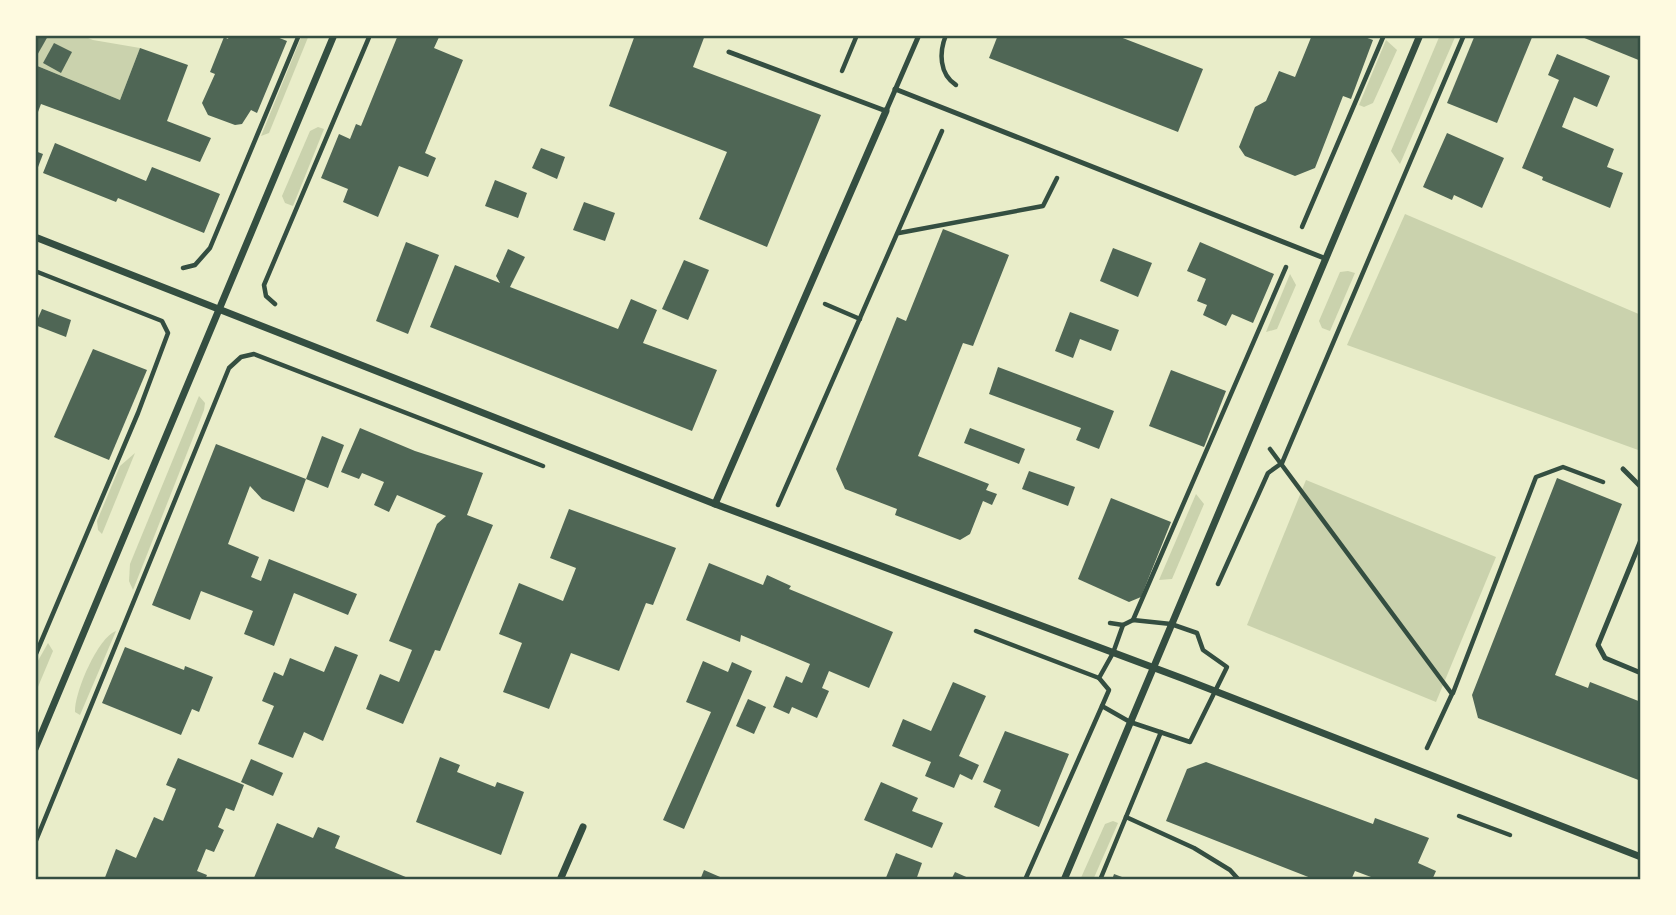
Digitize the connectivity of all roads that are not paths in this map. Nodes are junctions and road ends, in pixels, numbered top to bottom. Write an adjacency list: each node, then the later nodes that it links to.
1 (334, 35): 9 (street)
2 (919, 35): 5 (lane)
3 (1420, 35): 8 (street)
4 (729, 52): 6 (lane)
5 (895, 89): 6 (lane); 8 (lane)
6 (886, 111): 12 (street)
7 (35, 237): 9 (street)
8 (1324, 258): 14 (street)
9 (221, 309): 12 (street); 16 (street)
10 (1623, 470): 11 (lane)
11 (1641, 487)
12 (715, 504): 14 (street)
13 (1641, 540): 15 (lane)
14 (1153, 669): 18 (street); 20 (street)
15 (1641, 673)
16 (35, 749)
17 (583, 827): 19 (street)
18 (1641, 857)
19 (560, 880)
20 (1064, 880)

